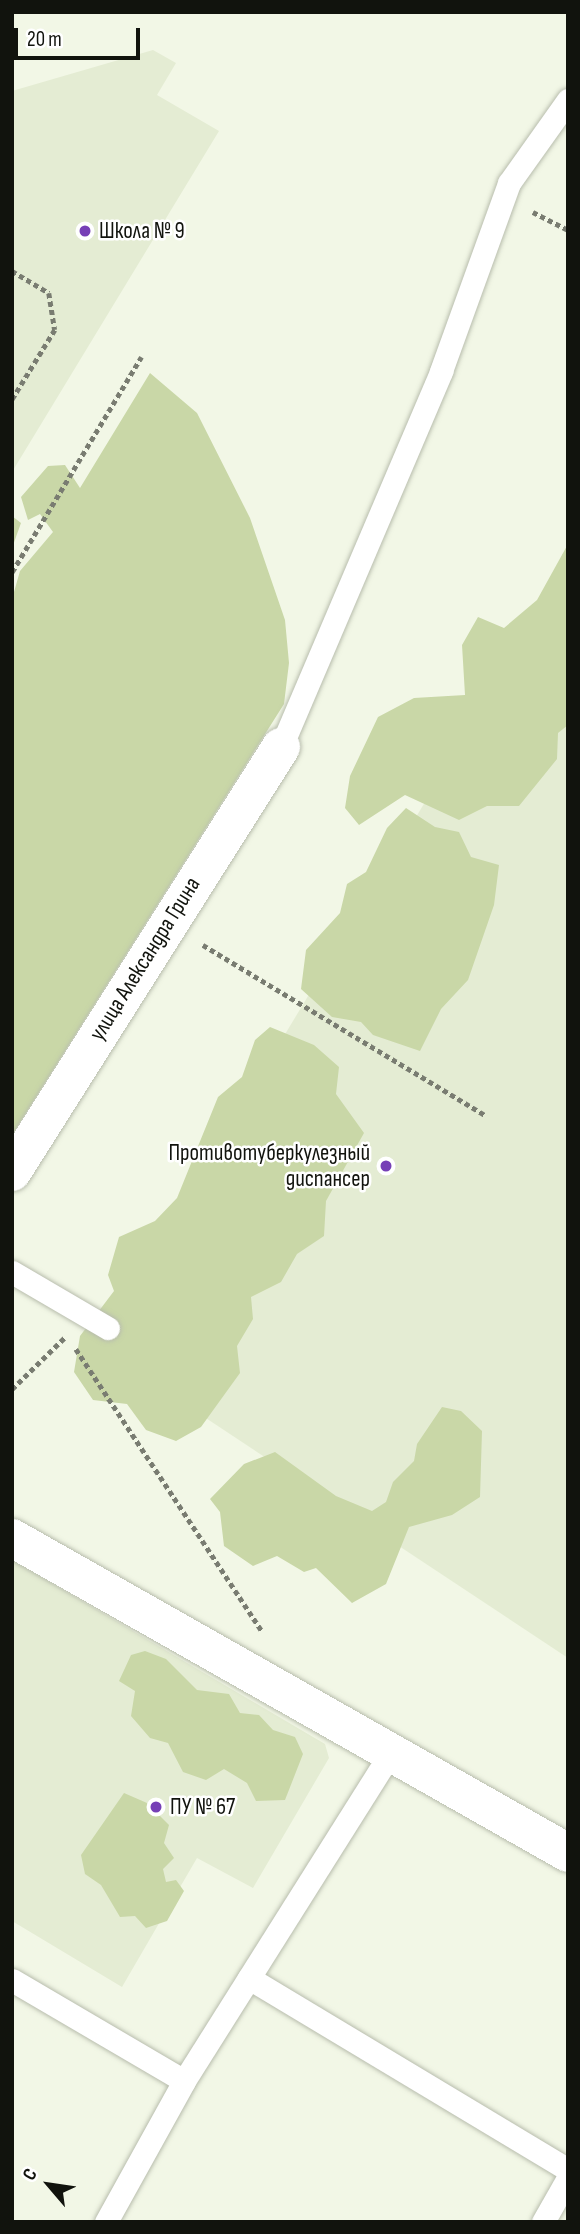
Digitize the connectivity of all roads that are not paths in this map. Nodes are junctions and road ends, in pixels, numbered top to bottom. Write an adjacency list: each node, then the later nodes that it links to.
1 (568, 100): 2 (lane)
2 (281, 747): 3 (street, улица Александра Грина)
3 (12, 1172)
4 (12, 1272): 5 (lane)
5 (108, 1328)
6 (12, 1538): 7 (street)
7 (392, 1751): 8 (street); 9 (lane)
8 (568, 1853)
9 (249, 1978): 11 (lane); 12 (lane)
10 (12, 1980): 11 (lane)
11 (184, 2081): 14 (lane)
12 (568, 2170)
13 (568, 2178): 15 (lane)
14 (106, 2222)
15 (543, 2222)

